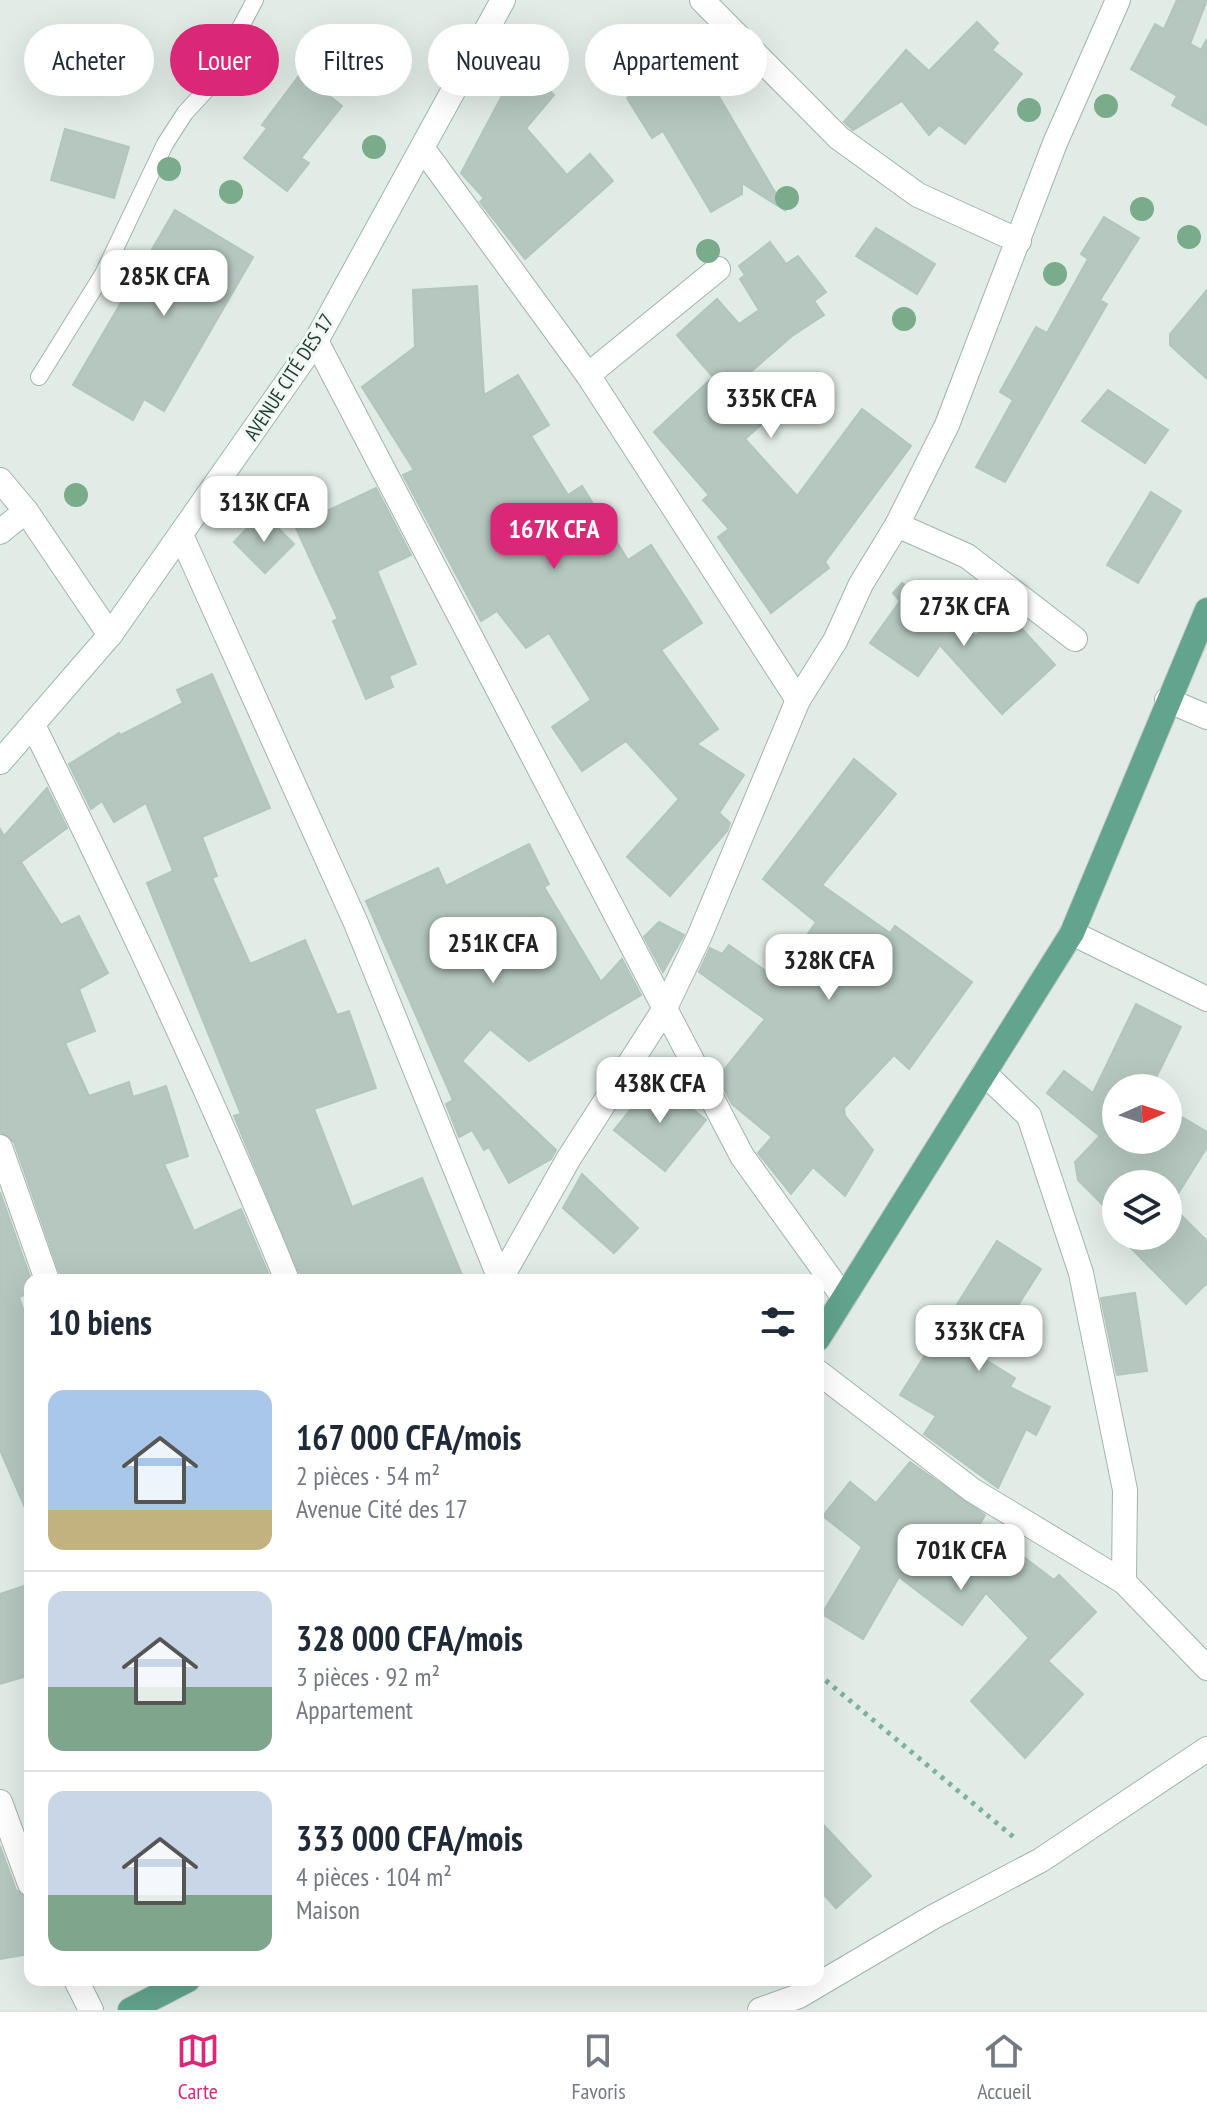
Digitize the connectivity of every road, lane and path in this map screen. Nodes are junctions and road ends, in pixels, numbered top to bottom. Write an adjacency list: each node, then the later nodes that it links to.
1 (255, 0): 10 (lane)
2 (503, 0): 5 (street, AVENUE CITÉ DES 17)
3 (702, 0): 6 (street)
4 (1118, 0): 6 (street)
5 (423, 149): 8 (street, AVENUE CITÉ DES 17); 9 (street)
6 (1019, 241): 13 (street)
7 (718, 269): 9 (street)
8 (316, 341): 15 (street, AVENUE CITÉ DES 17); 26 (street)
9 (588, 375): 19 (street)
10 (39, 377)
11 (0, 480): 12 (street)
12 (26, 511): 14 (street); 17 (street)
13 (897, 525): 18 (street); 19 (street)
14 (0, 532)
15 (181, 535): 17 (street, AVENUE CITÉ DES 17); 31 (street)
16 (1207, 610): 20 (main road)
17 (110, 635): 22 (street, AVENUE CITÉ DES 17)
18 (1075, 639)
19 (798, 700): 26 (street)
20 (1167, 700): 21 (street); 24 (main road)
21 (1207, 715)
22 (33, 725): 23 (street, AVENUE CITÉ DES 17); 30 (street)
23 (0, 762)
24 (1072, 933): 25 (street); 27 (main road)
25 (1207, 999)
26 (664, 1010): 32 (street); 33 (street)
27 (984, 1073): 33 (main road); 36 (street)
28 (0, 1147): 29 (street)
29 (45, 1274)
30 (284, 1274)
31 (498, 1274)
32 (503, 1274)
33 (844, 1298): 34 (main road)
34 (824, 1330)
35 (824, 1377): 36 (street)
36 (1124, 1582): 37 (street)
37 (1207, 1668)
38 (824, 1679): 41 (path)
39 (1207, 1749): 41 (street)
40 (0, 1802): 42 (street)
41 (1041, 1860): 43 (street)
42 (24, 1868)
43 (824, 1972)
44 (79, 1986): 48 (street)
45 (177, 1986): 47 (main road)
46 (792, 1988): 50 (street)
47 (158, 1996): 49 (main road)
48 (91, 2010)
49 (130, 2010)
50 (760, 2010)

